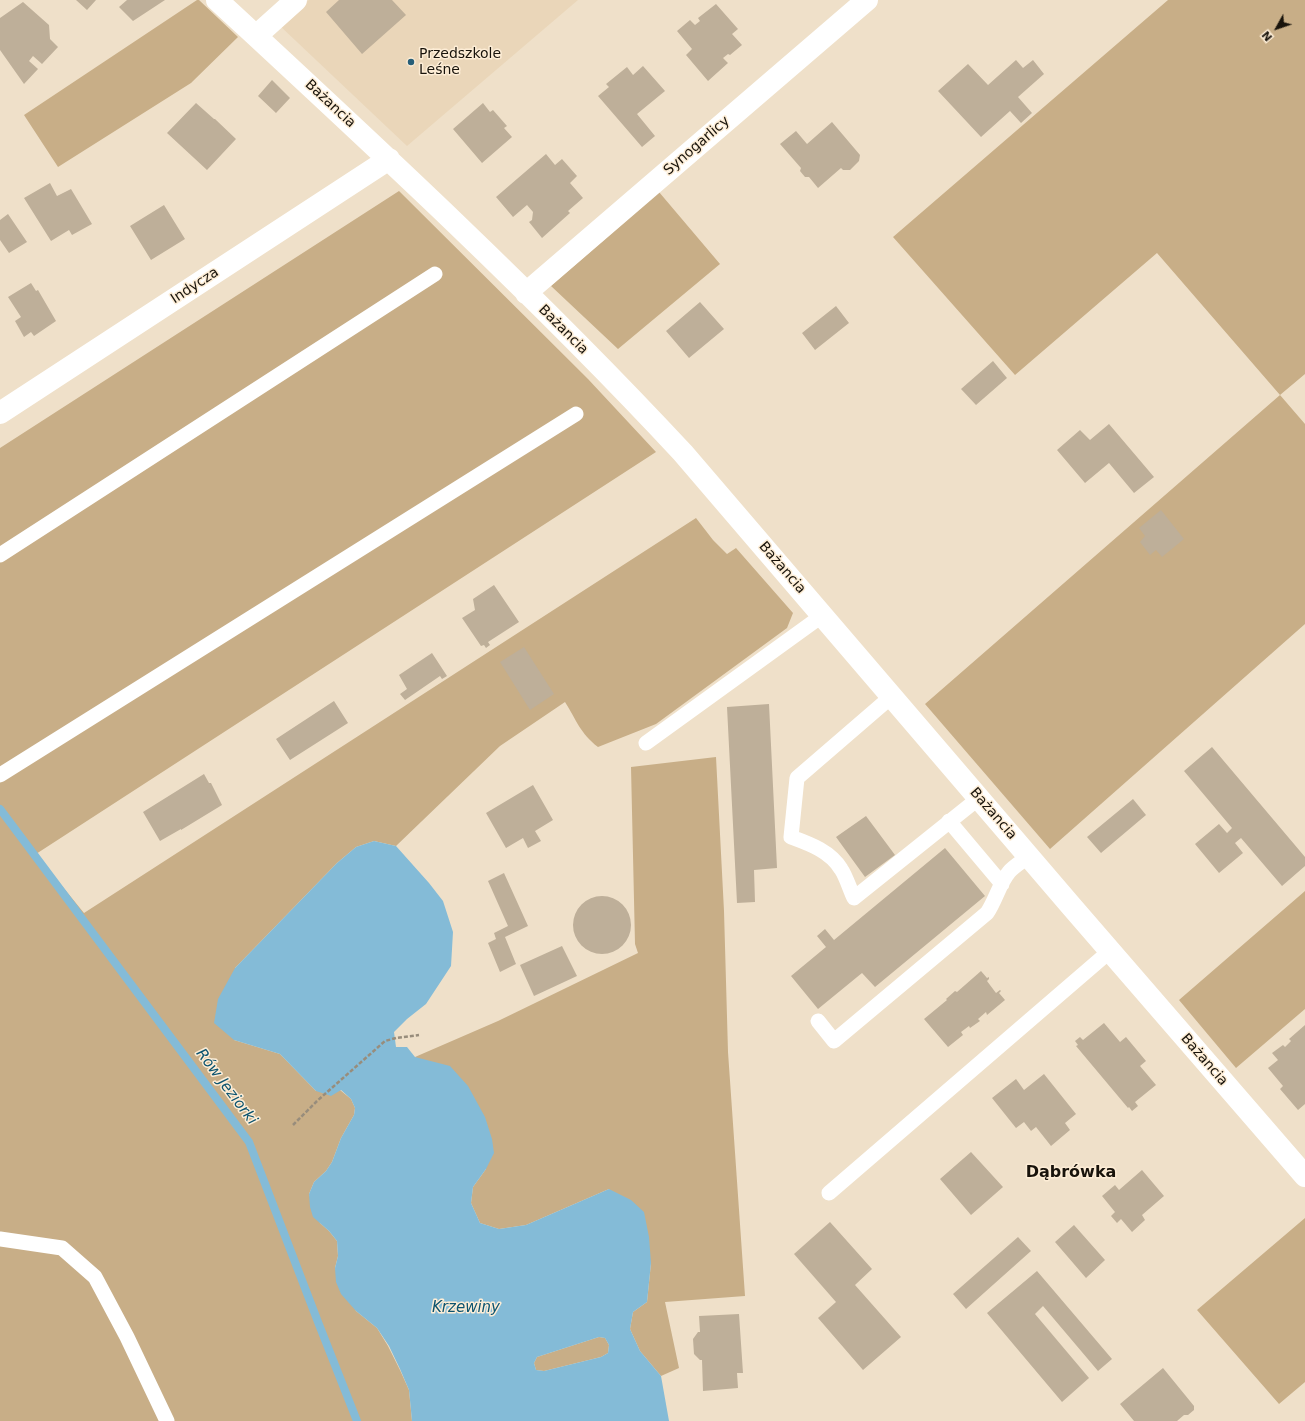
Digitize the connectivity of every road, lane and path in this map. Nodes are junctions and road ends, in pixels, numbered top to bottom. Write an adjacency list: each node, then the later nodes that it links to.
1 (217, 0): 4 (street, Bażancia)
2 (296, 0): 4 (street)
3 (867, 0): 7 (street, Synogarlicy)
4 (256, 36): 5 (street, Bażancia)
5 (389, 159): 7 (street, Bażancia); 8 (street, Indycza)
6 (435, 274): 10 (lane)
7 (526, 293): 11 (street, Bażancia)
8 (0, 413)
9 (576, 414): 14 (lane)
10 (0, 555)
11 (823, 615): 12 (street, Bażancia); 13 (lane)
12 (892, 696): 15 (street, Bażancia); 16 (lane)
13 (646, 744)
14 (0, 775)
15 (979, 798): 16 (lane); 17 (street, Bażancia)
16 (949, 821): 18 (lane)
17 (1029, 856): 18 (lane); 19 (street, Bażancia)
18 (1002, 884): 20 (lane)
19 (1110, 951): 23 (street, Bażancia); 24 (lane)
20 (818, 1022)
21 (418, 1035): 22 (path)
22 (293, 1125)
23 (1301, 1164)
24 (829, 1192)
25 (0, 1239): 26 (lane)
26 (167, 1421)

